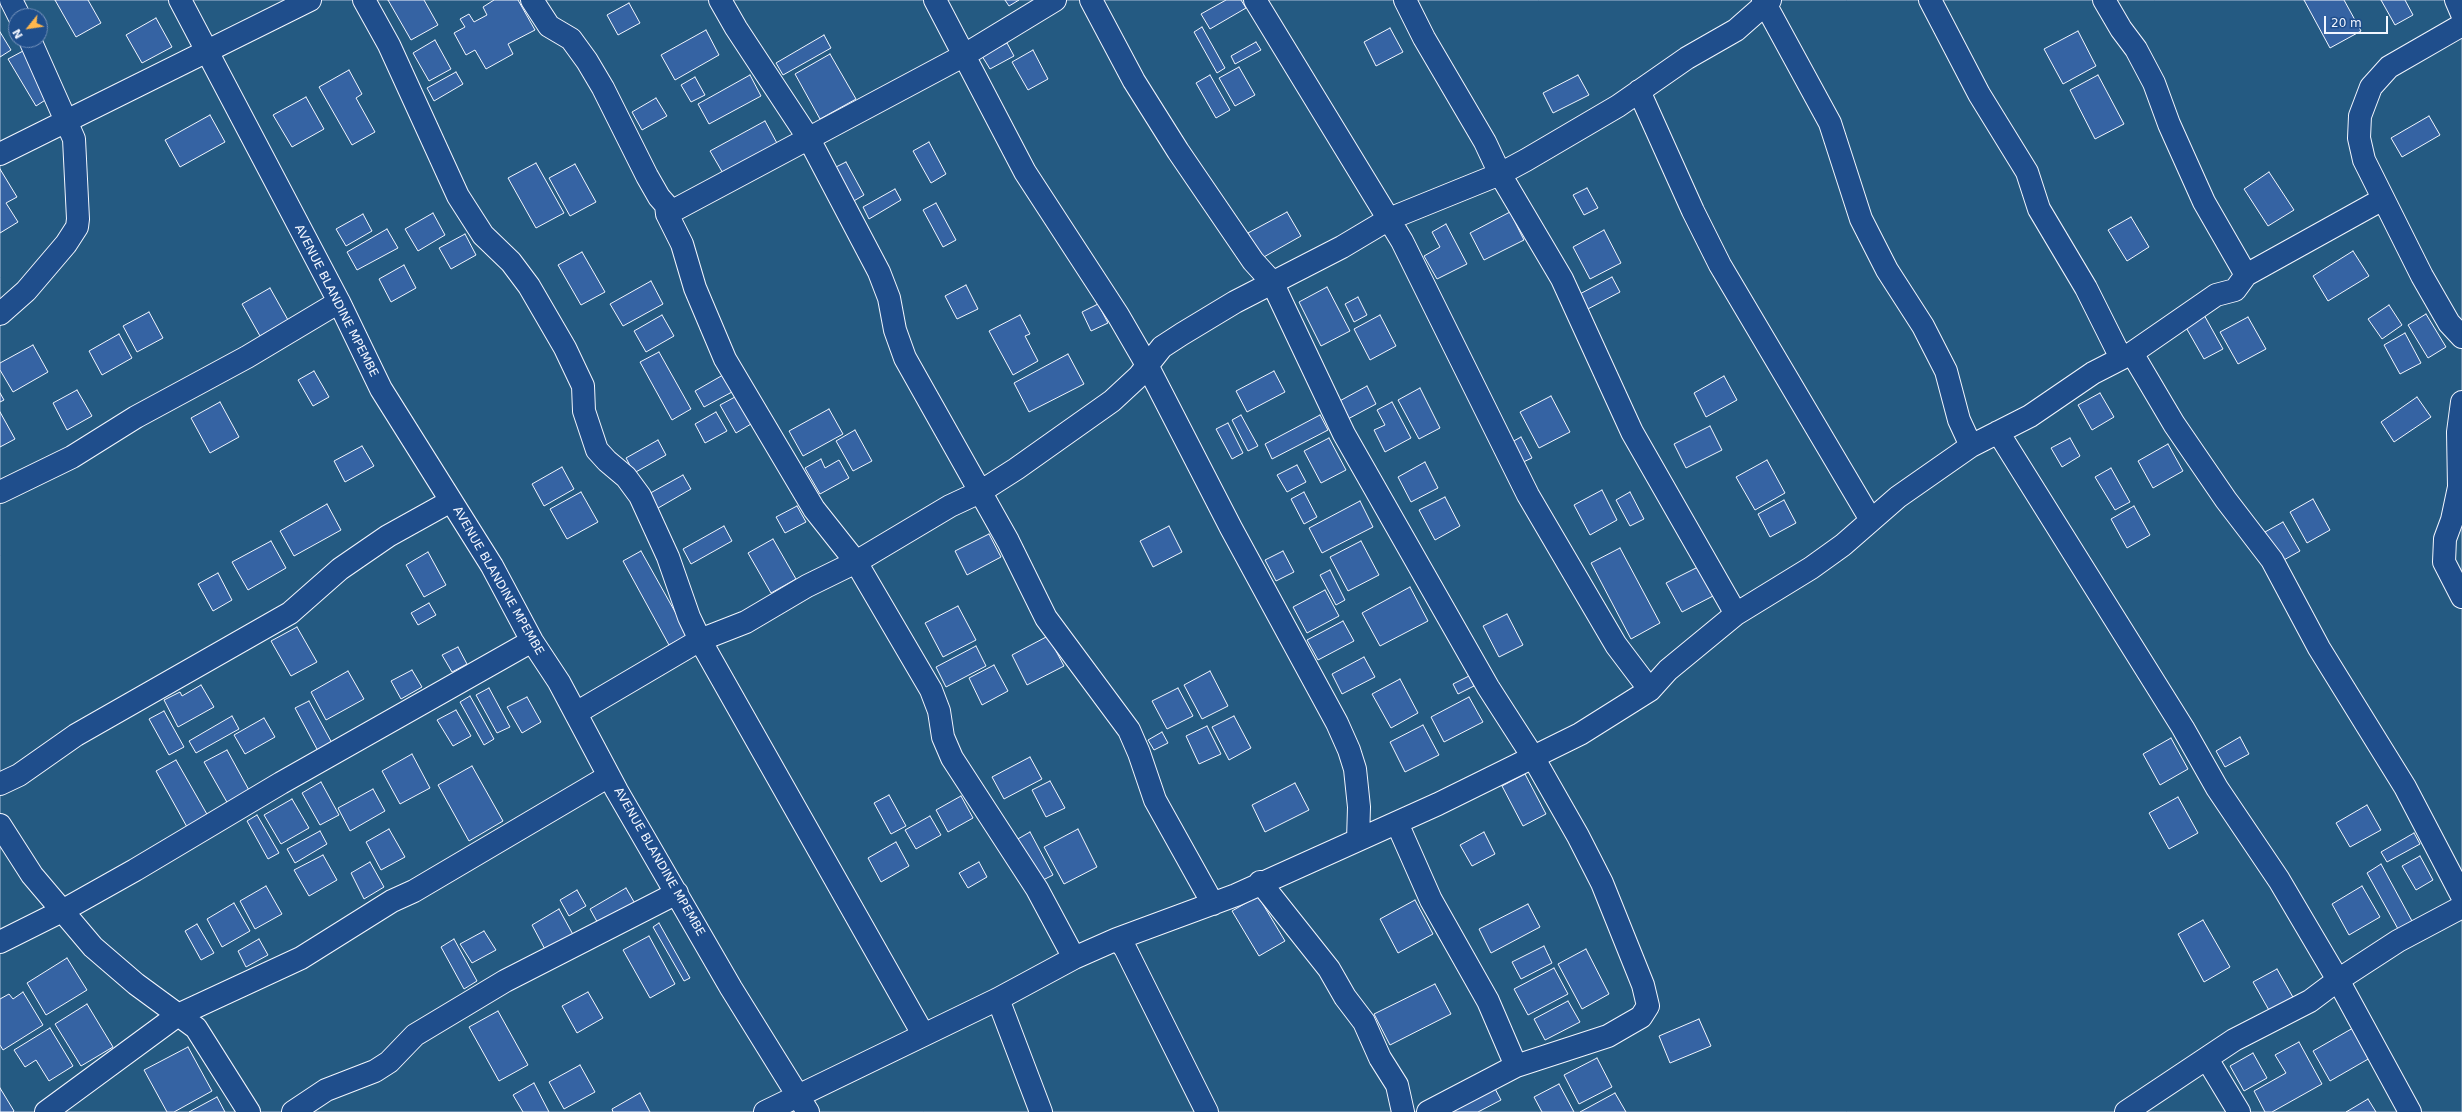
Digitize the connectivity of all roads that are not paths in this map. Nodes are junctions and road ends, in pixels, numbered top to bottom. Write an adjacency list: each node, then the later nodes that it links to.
1 (180, 0): 18 (street, AVENUE BLANDINE MPEMBE)
2 (310, 0): 18 (street)
3 (364, 0): 45 (street)
4 (532, 0): 26 (street)
5 (720, 0): 22 (street)
6 (935, 0): 19 (street)
7 (1055, 0): 19 (street)
8 (1091, 0): 29 (street)
9 (1255, 0): 27 (street)
10 (1405, 0): 24 (street)
11 (1930, 0): 33 (street)
12 (2104, 0): 28 (street)
13 (2456, 0): 15 (street)
14 (1766, 2): 20 (street); 37 (street)
15 (2462, 14)
16 (2462, 25): 25 (street)
17 (34, 48): 21 (street)
18 (208, 52): 21 (street); 30 (street, AVENUE BLANDINE MPEMBE)
19 (963, 56): 22 (street); 34 (street)
20 (1639, 91): 24 (street); 41 (street)
21 (68, 121): 23 (street); 31 (street)
22 (809, 139): 26 (street); 39 (street)
23 (0, 154)
24 (1500, 174): 27 (street); 44 (street)
25 (2383, 200): 28 (street); 32 (street)
26 (667, 214): 42 (street)
27 (1389, 219): 29 (street); 47 (street)
28 (2246, 275): 33 (street)
29 (1272, 282): 34 (street); 49 (street)
30 (339, 302): 38 (street); 40 (street, AVENUE BLANDINE MPEMBE)
31 (0, 314)
32 (2462, 337)
33 (2126, 355): 36 (street); 57 (street)
34 (1147, 365): 39 (street); 54 (street)
35 (2462, 402): 43 (street)
36 (1998, 432): 37 (street); 64 (street)
37 (1971, 446): 41 (street)
38 (0, 492)
39 (980, 492): 42 (street); 58 (street)
40 (451, 501): 46 (street, AVENUE BLANDINE MPEMBE); 51 (street)
41 (1871, 520): 44 (street)
42 (856, 562): 45 (street); 63 (street)
43 (2462, 598)
44 (1736, 614): 47 (street)
45 (700, 640): 48 (street); 67 (street)
46 (532, 641): 48 (street, AVENUE BLANDINE MPEMBE); 60 (street)
47 (1650, 690): 49 (street)
48 (576, 713): 50 (street, AVENUE BLANDINE MPEMBE)
49 (1533, 757): 52 (street); 69 (street)
50 (609, 776): 56 (street, AVENUE BLANDINE MPEMBE); 66 (street)
51 (0, 784)
52 (1397, 822): 54 (street); 69 (street)
53 (0, 825): 60 (street)
54 (1358, 840): 55 (street)
55 (1260, 882): 58 (street); 77 (street)
56 (677, 892): 70 (street, AVENUE BLANDINE MPEMBE); 73 (street)
57 (2462, 896)
58 (1213, 904): 61 (street)
59 (2462, 907): 64 (street)
60 (62, 911): 62 (street); 66 (street)
61 (1117, 939): 63 (street); 76 (street)
62 (0, 942)
63 (1074, 958): 65 (street)
64 (2338, 980): 68 (street); 81 (street)
65 (998, 999): 67 (street); 75 (street)
66 (178, 1015): 71 (street); 72 (street)
67 (923, 1034): 70 (street)
68 (2207, 1058): 79 (street); 80 (street)
69 (1516, 1066): 78 (street)
70 (803, 1103): 74 (street)
71 (46, 1112)
72 (249, 1112)
73 (293, 1112)
74 (764, 1112)
75 (1041, 1112)
76 (1207, 1112)
77 (1403, 1112)
78 (1428, 1112)
79 (2126, 1112)
80 (2239, 1112)
81 (2410, 1112)

